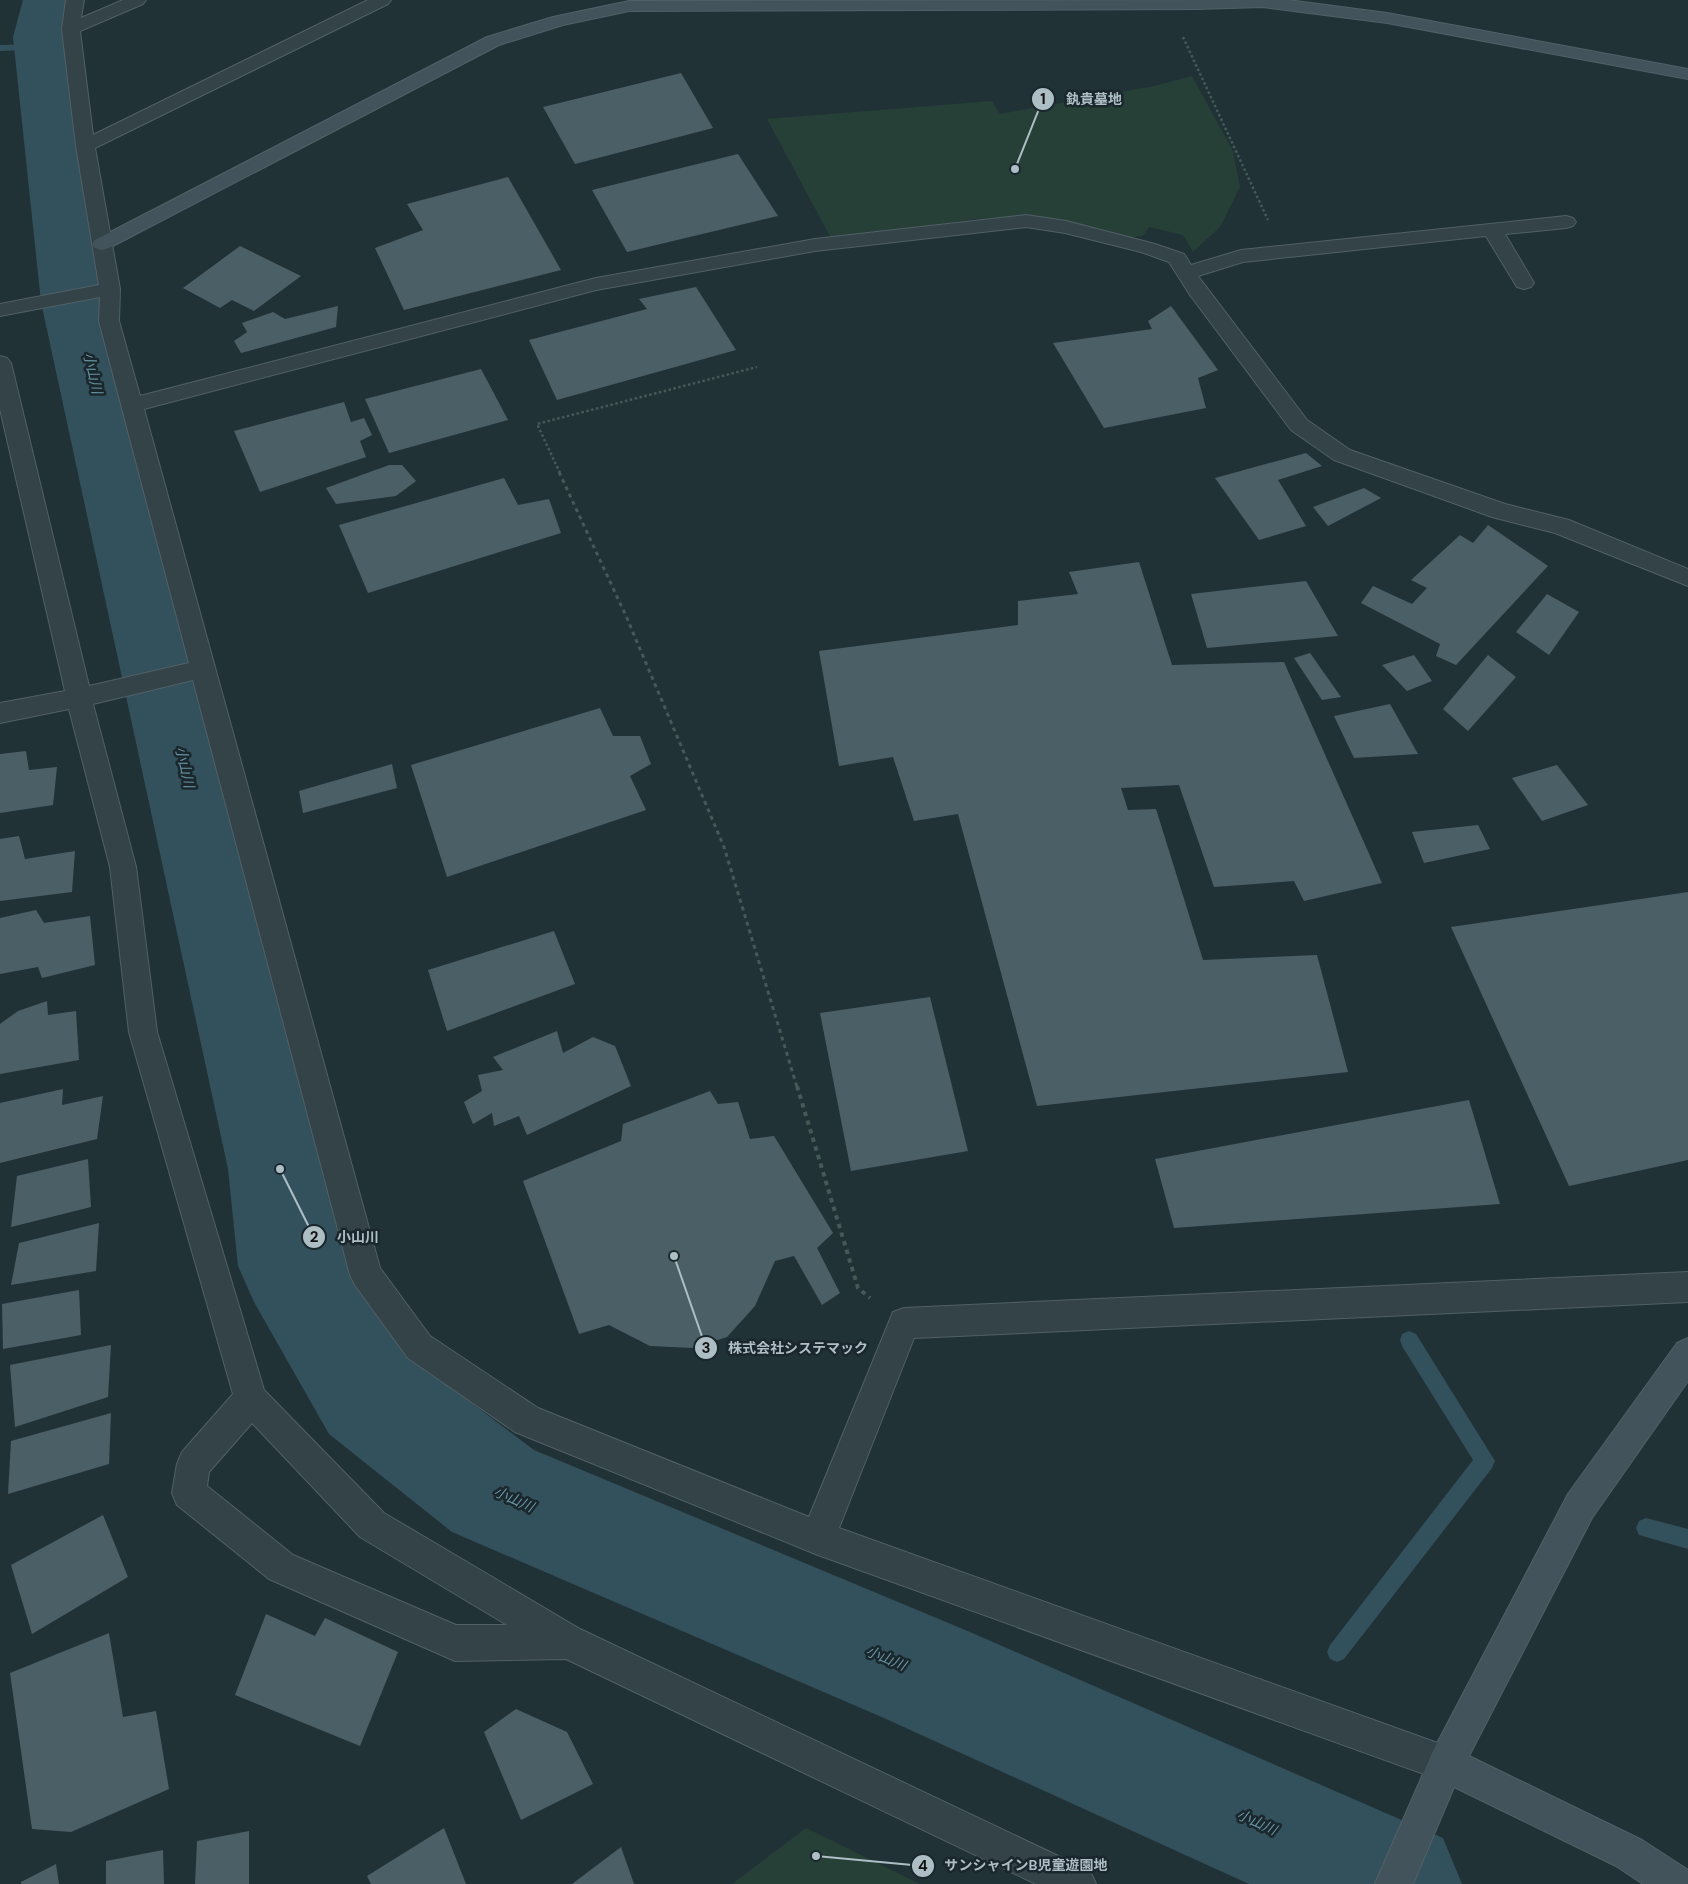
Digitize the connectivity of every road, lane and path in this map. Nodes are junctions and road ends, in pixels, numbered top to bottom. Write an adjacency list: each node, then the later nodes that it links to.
1 (75, 0): 6 (street)
2 (138, 0): 6 (street)
3 (382, 0): 9 (street)
4 (1263, 1): 5 (street); 8 (street)
5 (629, 3): 12 (street)
6 (71, 29): 9 (street)
7 (1183, 37): 13 (path)
8 (1688, 74)
9 (85, 146): 12 (street)
10 (1566, 222): 11 (street)
11 (1492, 230): 13 (street); 15 (street)
12 (102, 244): 16 (street)
13 (1284, 251): 14 (street)
14 (1186, 273): 20 (street); 21 (street)
15 (1524, 283)
16 (110, 289): 17 (street); 20 (street)
17 (0, 310)
18 (0, 363): 23 (street)
19 (757, 367): 26 (path)
20 (132, 405): 22 (street)
21 (1688, 578)
22 (203, 669): 23 (street); 29 (street)
23 (79, 698): 24 (street); 28 (street)
24 (0, 713)
25 (1688, 1287): 26 (street)
26 (904, 1323): 29 (street)
27 (1688, 1354): 31 (street)
28 (251, 1399): 30 (street); 30 (street)
29 (818, 1538): 31 (street)
30 (568, 1641): 32 (street)
31 (1446, 1764): 33 (street); 34 (street)
32 (1077, 1884)
33 (1394, 1884)
34 (1676, 1884)

